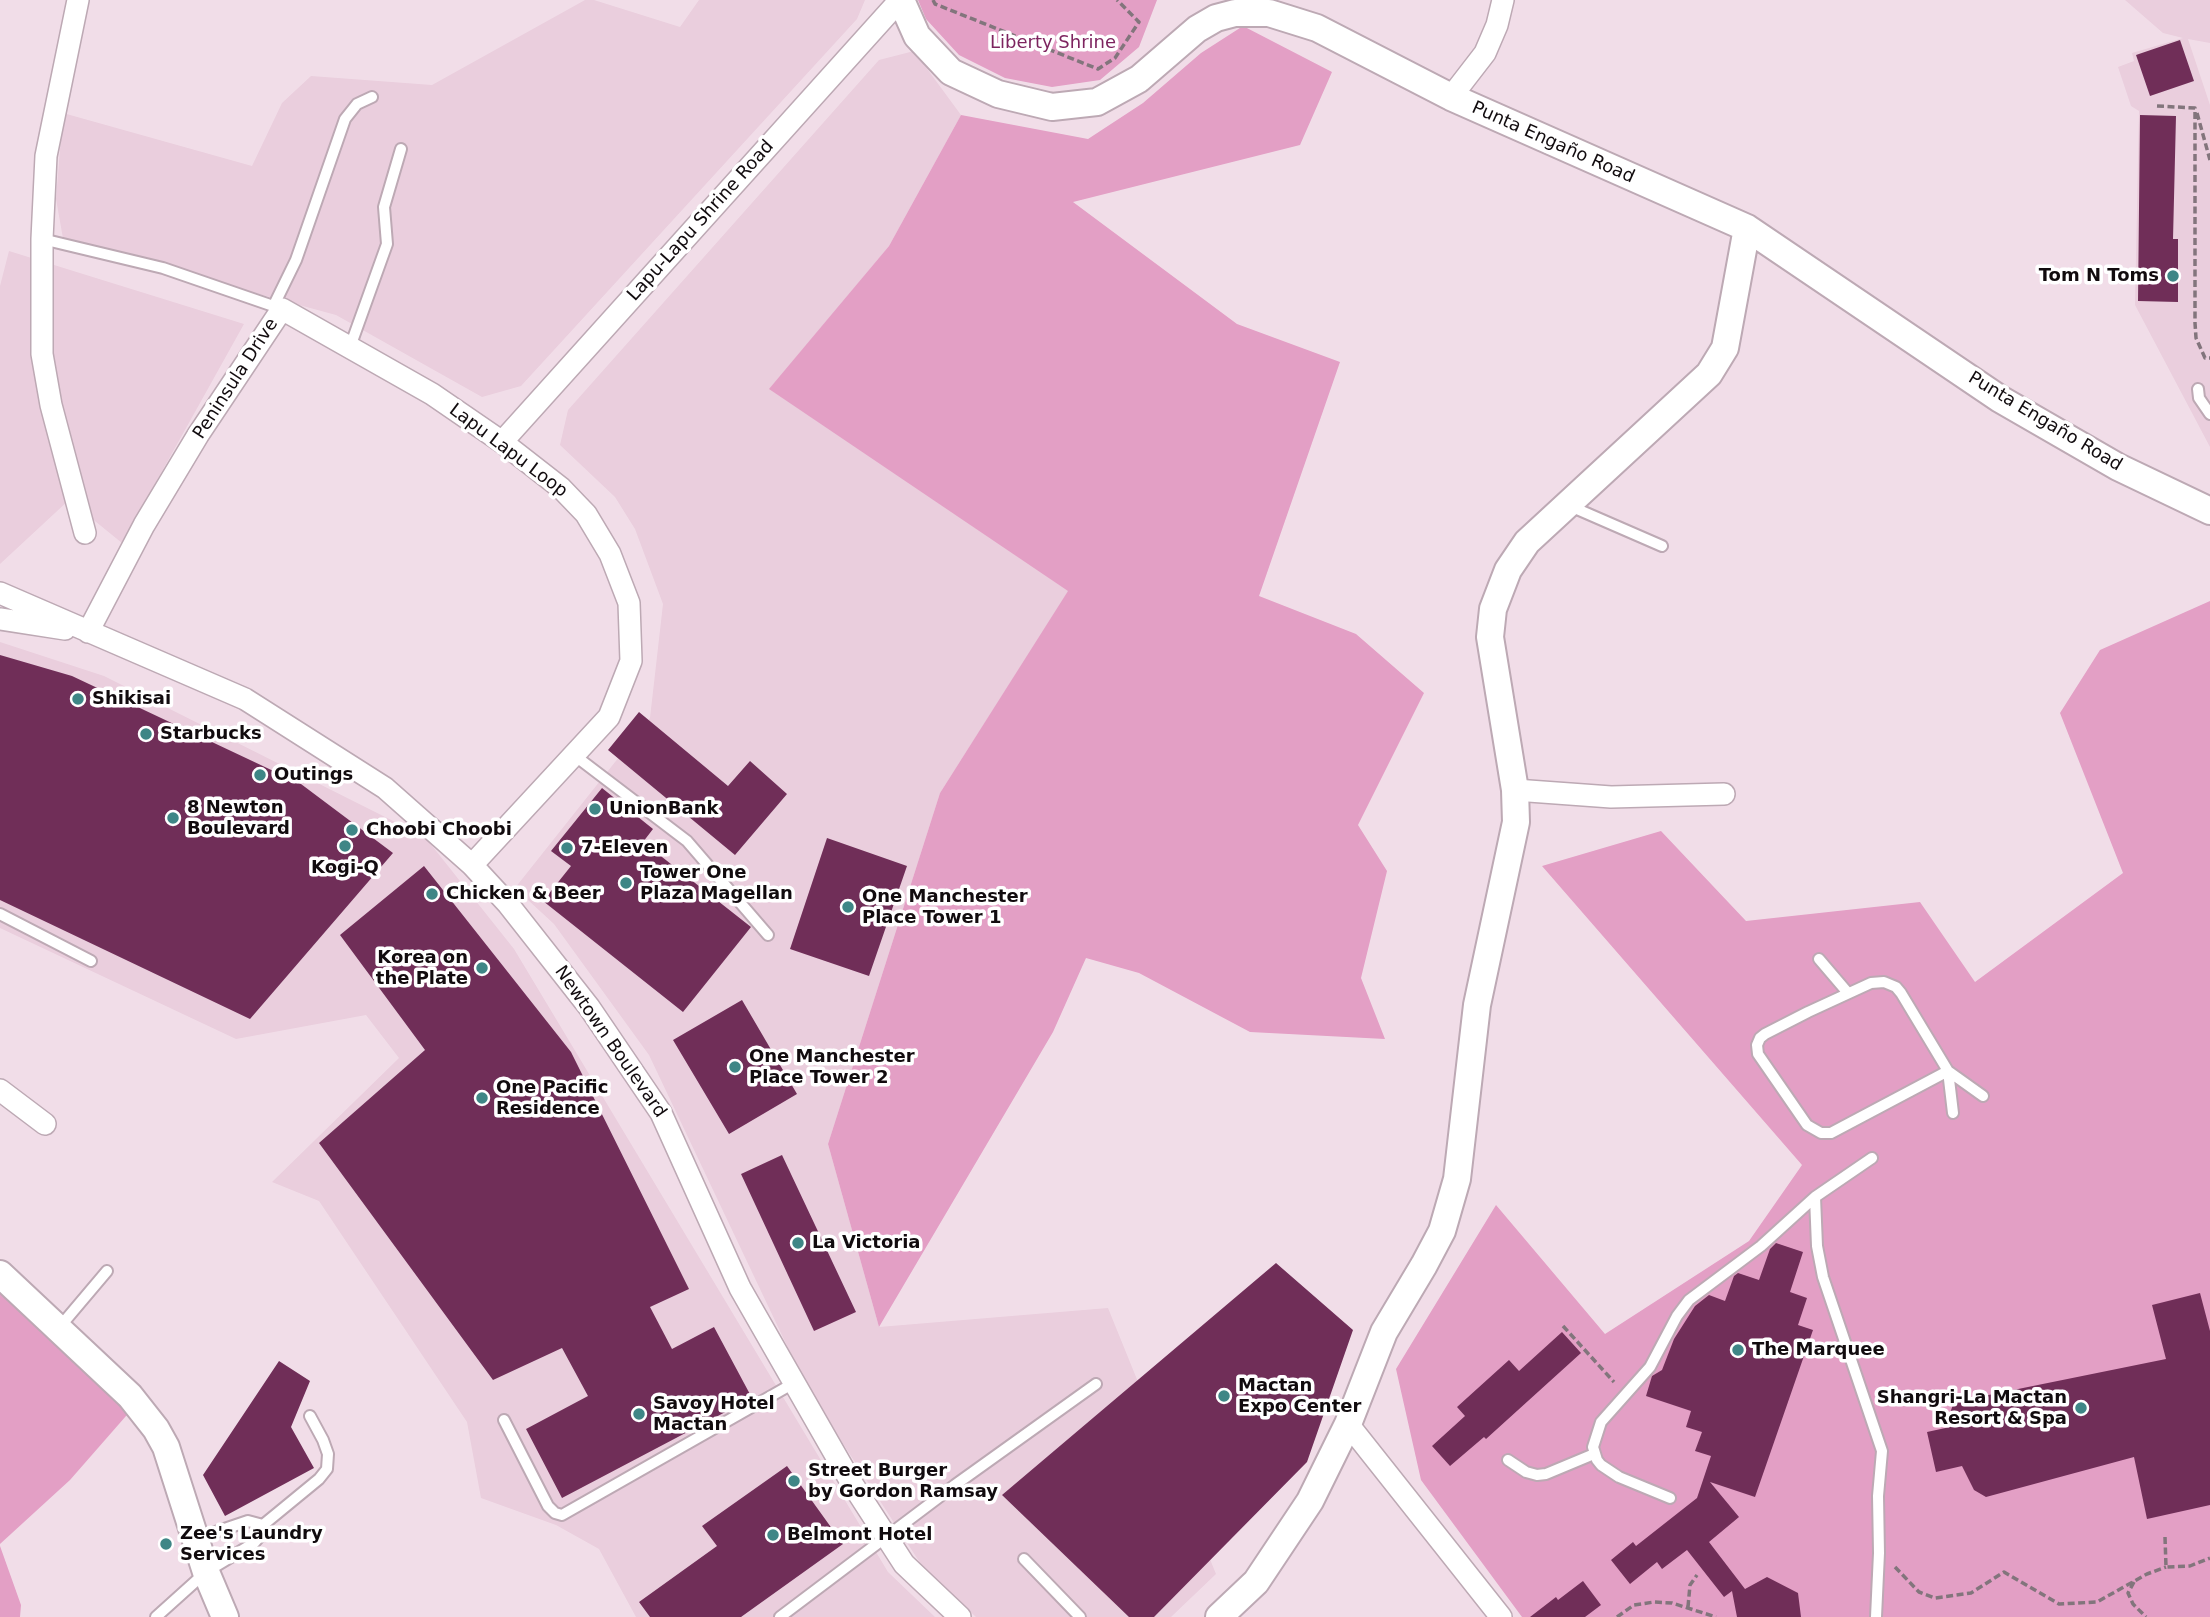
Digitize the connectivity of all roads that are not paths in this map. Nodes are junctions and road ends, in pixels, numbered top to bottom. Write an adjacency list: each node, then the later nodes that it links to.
1 (78, 0): 8 (street)
2 (901, 0): 5 (street, Punta Engaño Road); 13 (street, Lapu-Lapu Shrine Road)
3 (1503, 0): 5 (street)
4 (372, 97): 9 (lane)
5 (1451, 97): 7 (street, Punta Engaño Road)
6 (401, 149): 10 (lane)
7 (1747, 228): 14 (street); 15 (street, Punta Engaño Road)
8 (42, 239): 9 (lane, Peninsula Drive); 16 (street)
9 (278, 307): 10 (street, Lapu Lapu Loop); 20 (street, Peninsula Drive)
10 (350, 347): 13 (street, Lapu Lapu Loop)
11 (2198, 389): 12 (lane)
12 (2210, 414)
13 (502, 442): 21 (street, Lapu Lapu Loop)
14 (1568, 505): 17 (lane); 22 (street)
15 (2210, 511)
16 (85, 533)
17 (1662, 547)
18 (0, 593): 20 (street, Newtown Boulevard)
19 (0, 619): 20 (street, Newtown Boulevard)
20 (88, 632): 24 (street, Newtown Boulevard)
21 (574, 755): 24 (street, Lapu Lapu Loop); 26 (lane)
22 (1515, 790): 23 (street); 44 (street)
23 (1724, 794)
24 (472, 865): 40 (street, Newtown Boulevard)
25 (0, 914): 28 (lane)
26 (768, 935)
27 (1819, 959): 29 (lane)
28 (91, 961)
29 (1848, 993): 30 (lane); 30 (lane)
30 (1948, 1071): 32 (lane); 33 (lane)
31 (0, 1090): 34 (street)
32 (1983, 1096)
33 (1953, 1113)
34 (45, 1124)
35 (1872, 1158): 36 (lane)
36 (1815, 1197): 45 (lane); 60 (lane)
37 (107, 1271): 39 (lane)
38 (0, 1274): 39 (street)
39 (58, 1329): 50 (street)
40 (794, 1383): 43 (lane); 49 (street, Newtown Boulevard)
41 (1096, 1384): 49 (lane)
42 (310, 1416): 48 (lane)
43 (504, 1420)
44 (1348, 1424): 58 (street); 59 (street)
45 (1594, 1454): 46 (lane); 47 (lane)
46 (1508, 1461)
47 (1670, 1498)
48 (263, 1525): 50 (lane); 52 (lane)
49 (887, 1537): 55 (lane); 56 (street, Newtown Boulevard)
50 (195, 1539): 52 (street)
51 (1024, 1559): 57 (lane)
52 (206, 1572): 53 (lane); 54 (street)
53 (156, 1617)
54 (225, 1617)
55 (780, 1617)
56 (960, 1617)
57 (1080, 1617)
58 (1219, 1617)
59 (1501, 1617)
60 (1876, 1617)

